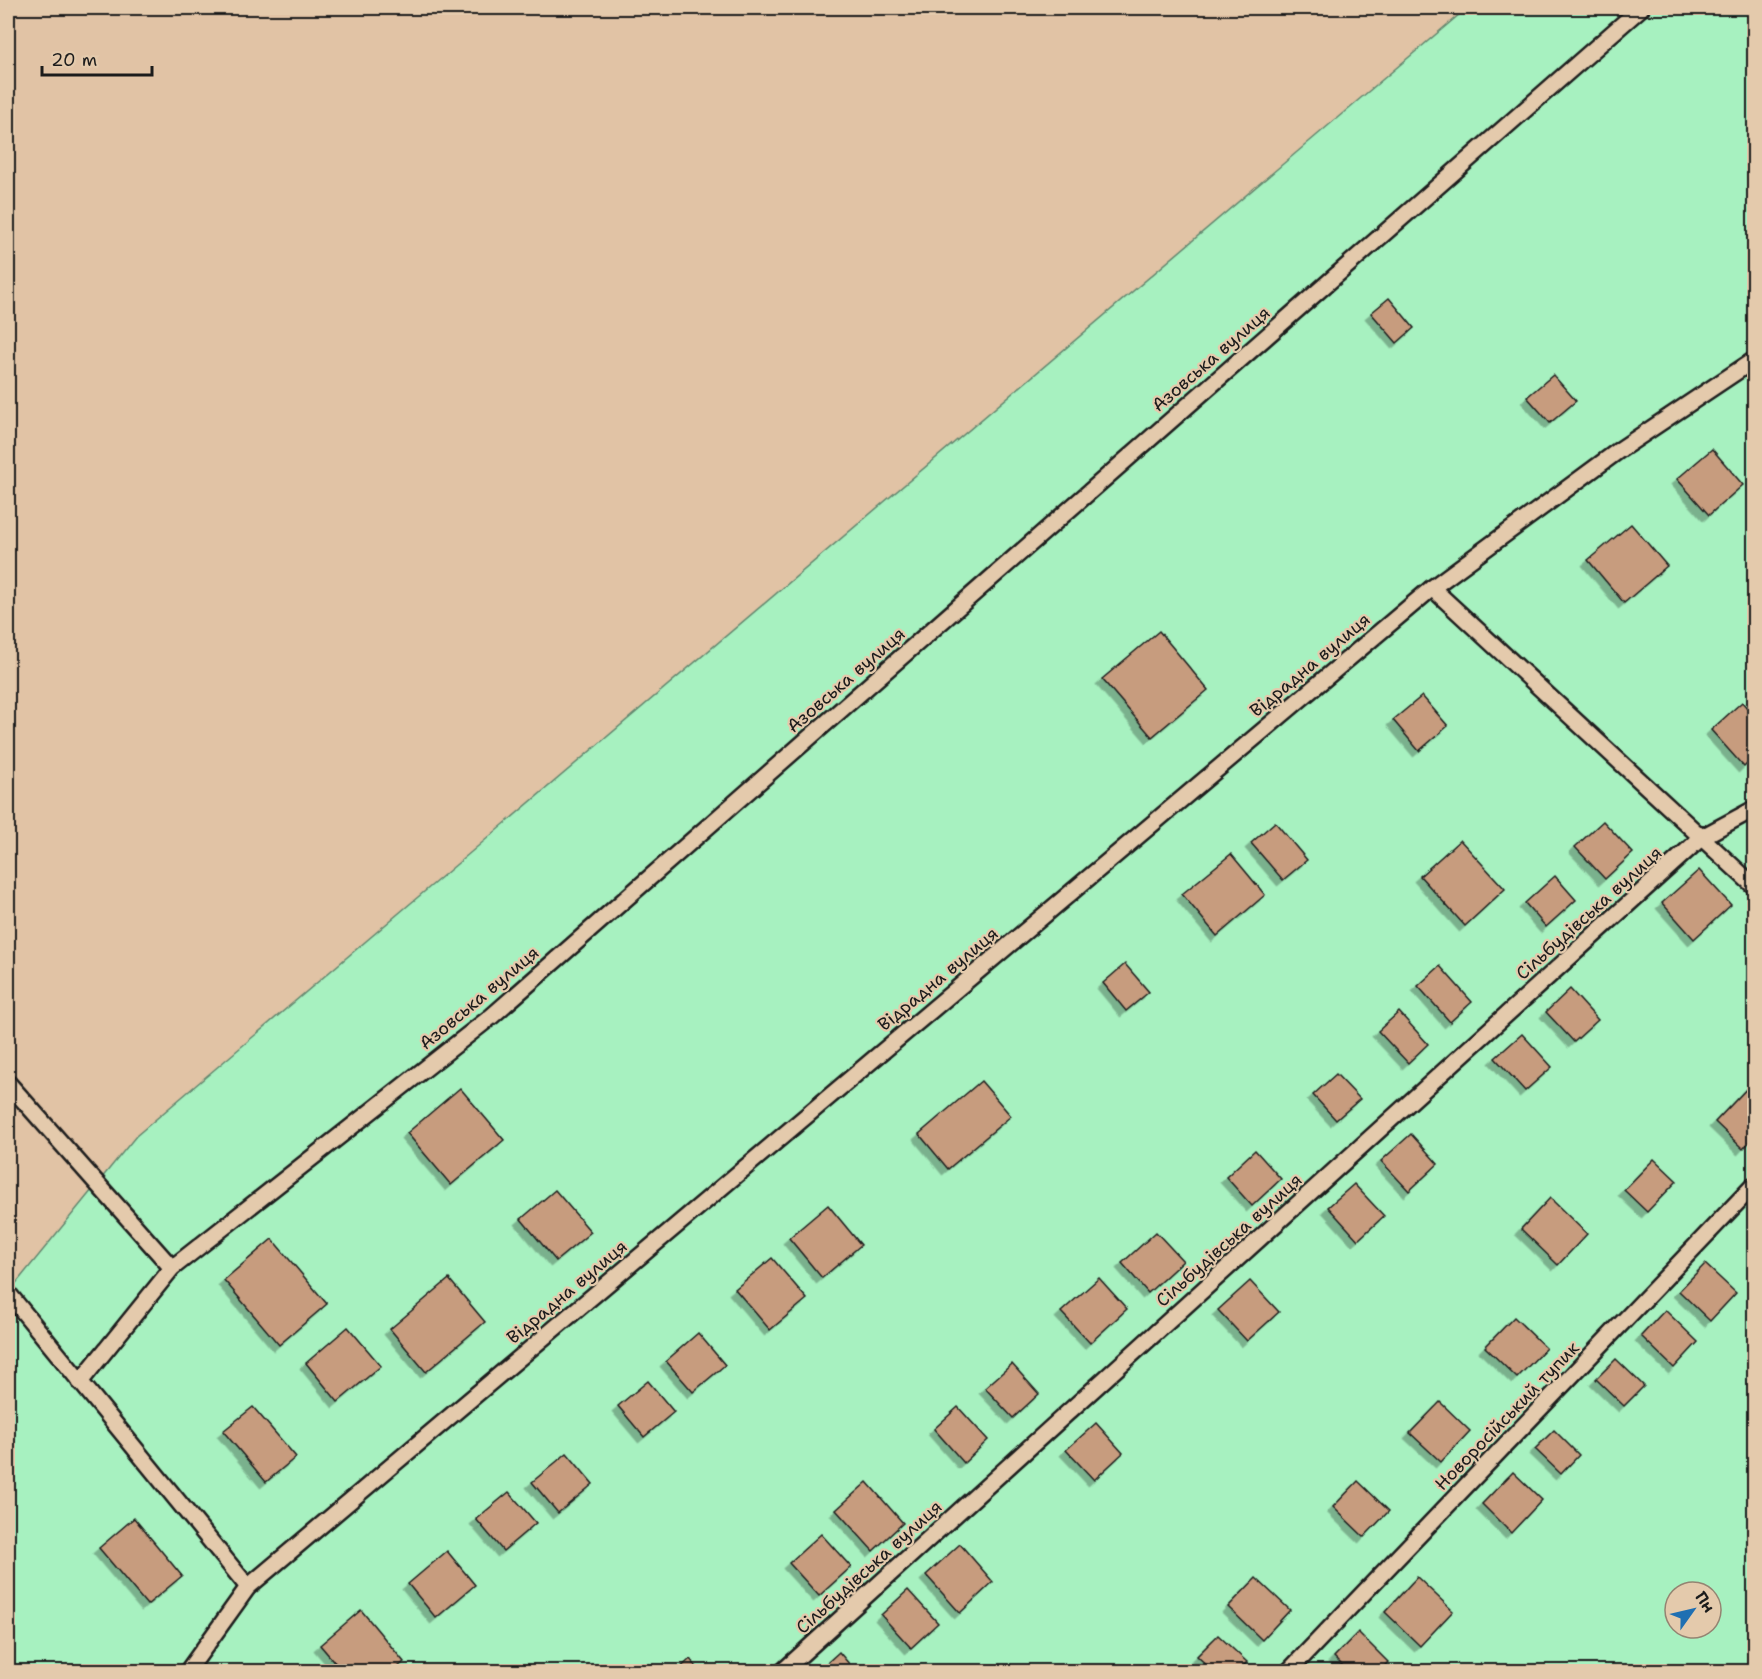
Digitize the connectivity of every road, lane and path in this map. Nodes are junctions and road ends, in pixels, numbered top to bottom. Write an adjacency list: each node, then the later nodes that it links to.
1 (1641, 8): 9 (lane, Азовська вулиця)
2 (1755, 360): 3 (lane, Відрадна вулиця)
3 (1432, 588): 5 (lane); 12 (lane, Відрадна вулиця)
4 (1755, 809): 5 (lane, Сільбудівська вулиця)
5 (1702, 837): 6 (lane); 14 (lane, Сільбудівська вулиця)
6 (1755, 886)
7 (8, 1083): 9 (lane)
8 (1755, 1185): 15 (lane, Новоросійський тупик)
9 (172, 1268): 11 (lane, Азовська вулиця)
10 (8, 1293): 11 (lane)
11 (80, 1382): 12 (lane)
12 (248, 1587): 13 (lane, Відрадна вулиця)
13 (187, 1671)
14 (782, 1671)
15 (1288, 1671)

